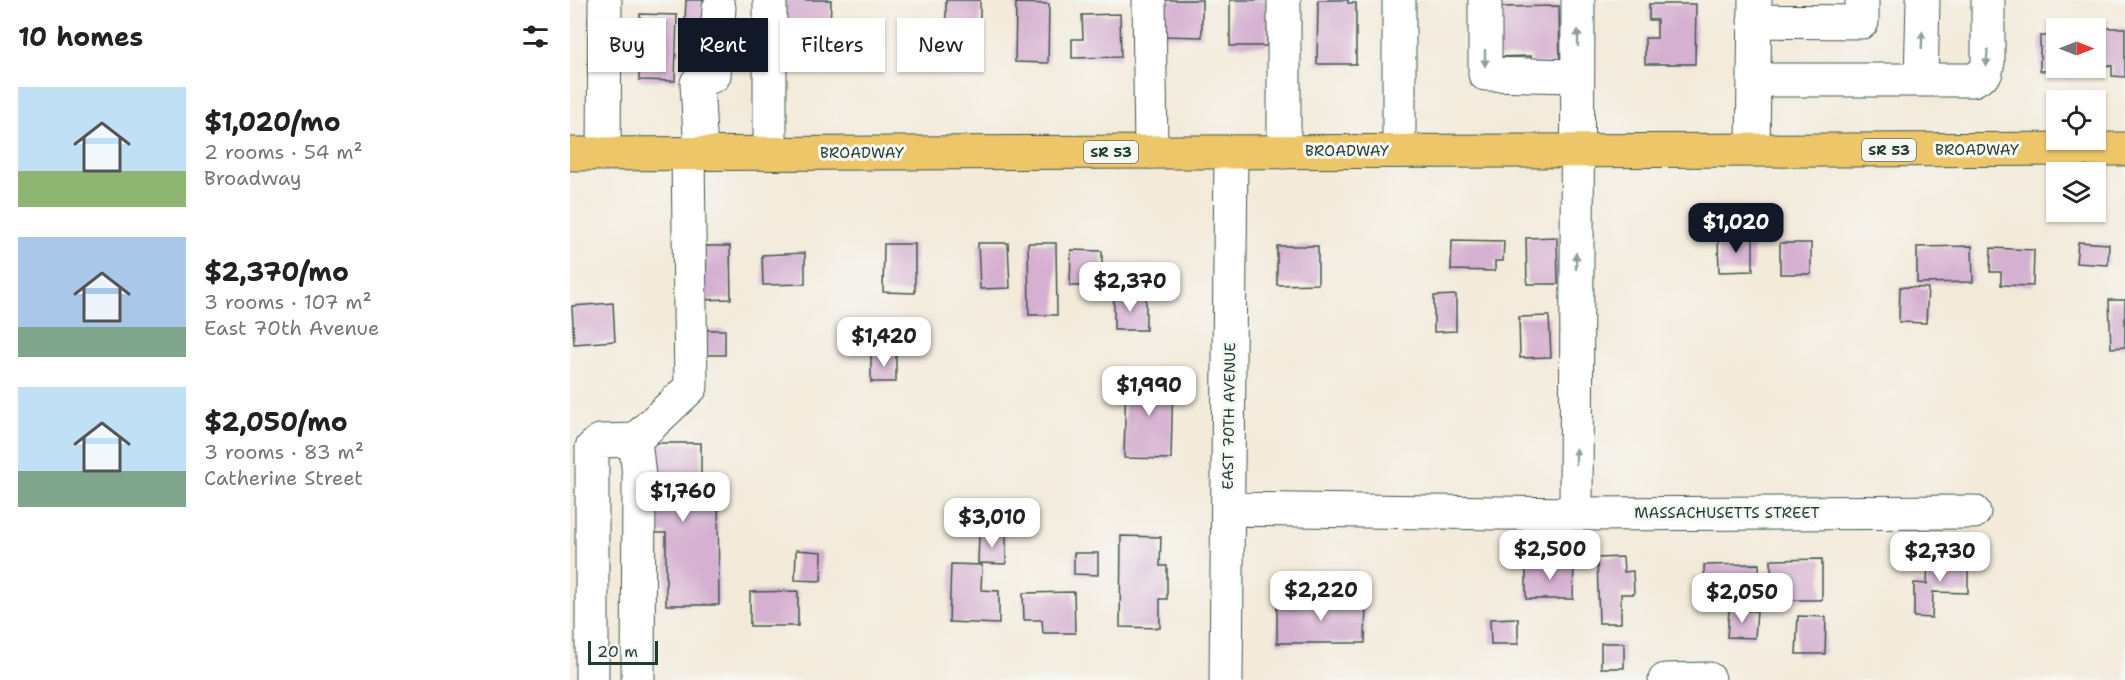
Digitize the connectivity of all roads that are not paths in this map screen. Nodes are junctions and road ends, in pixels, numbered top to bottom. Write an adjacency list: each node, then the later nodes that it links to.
1 (605, 0): 27 (street)
2 (770, 0): 25 (street)
3 (1149, 0): 21 (street)
4 (1284, 0): 23 (street)
5 (1399, 0): 19 (street)
6 (1485, 0): 14 (street, one-way to 14)
7 (1578, 0): 14 (street, one-way to 7)
8 (1600, 0): 20 (street)
9 (1862, 0): 13 (street)
10 (1923, 0): 16 (street, one-way to 10)
11 (1988, 0): 16 (street, one-way to 16)
12 (719, 8): 24 (street)
13 (1755, 11): 15 (street)
14 (1577, 76): 20 (street)
15 (1754, 80): 16 (street); 18 (street)
16 (1921, 80)
17 (2125, 149): 18 (main road, BROADWAY / SR 53)
18 (1752, 150): 20 (main road, BROADWAY / SR 53)
19 (1400, 151): 20 (main road, BROADWAY / SR 53); 23 (main road, BROADWAY / SR 53)
20 (1587, 151): 31 (street, one-way to 20)
21 (1150, 152): 22 (main road, BROADWAY / SR 53); 25 (main road, BROADWAY / SR 53)
22 (1231, 152): 23 (main road, BROADWAY / SR 53); 29 (street, EAST 70TH AVENUE)
23 (1284, 152)
24 (694, 153): 25 (main road, BROADWAY / SR 53); 27 (main road, BROADWAY / SR 53); 28 (street)
25 (770, 153)
26 (570, 154): 27 (main road, BROADWAY / SR 53)
27 (604, 154)
28 (634, 440): 33 (street); 34 (street)
29 (1228, 509): 31 (street, MASSACHUSETTS STREET); 35 (street, EAST 70TH AVENUE)
30 (1974, 512): 31 (street, MASSACHUSETTS STREET)
31 (1576, 514)
32 (1709, 679): 36 (street)
33 (592, 680)
34 (638, 680)
35 (1226, 680)
36 (1665, 680)

